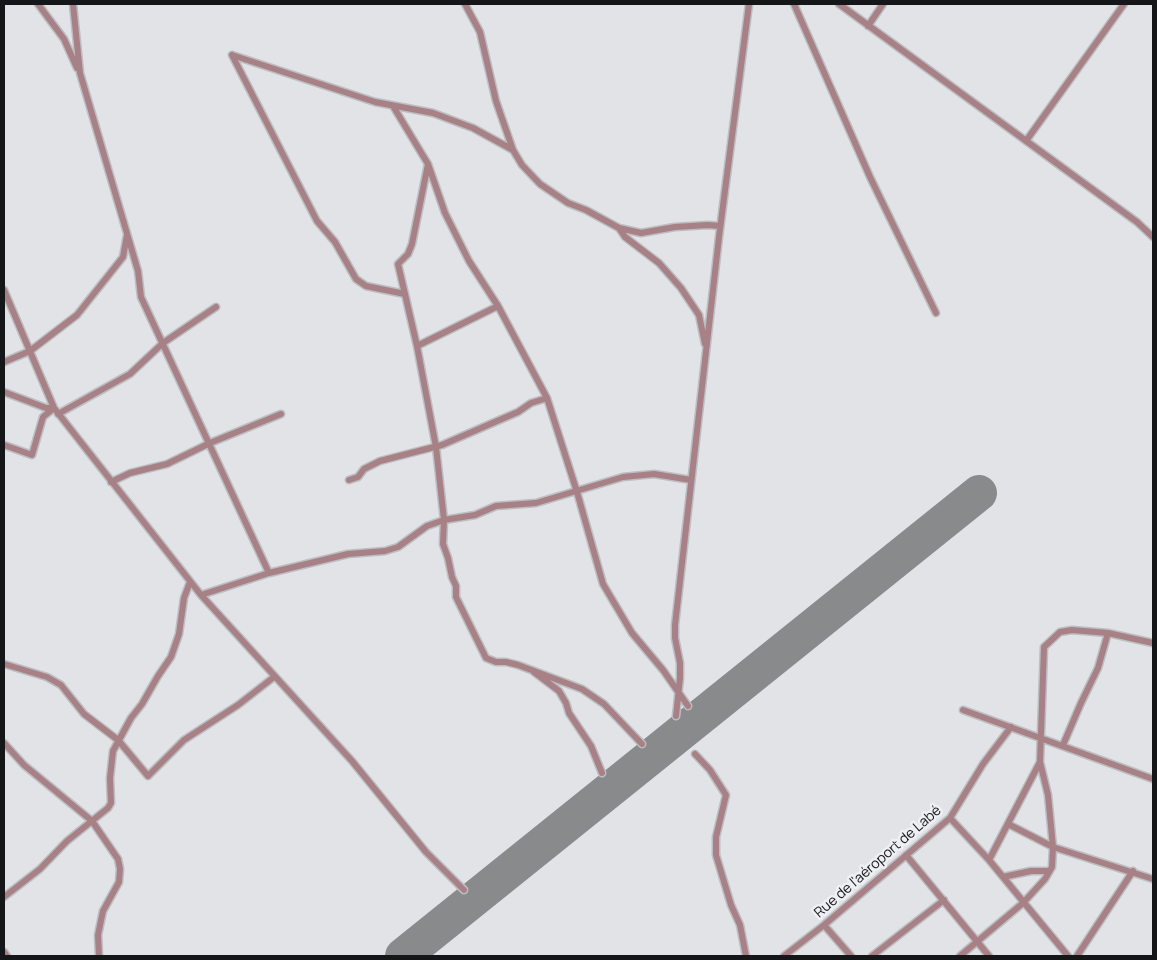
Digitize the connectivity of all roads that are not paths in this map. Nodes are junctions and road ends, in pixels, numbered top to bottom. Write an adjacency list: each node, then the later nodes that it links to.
1 (38, 4): 10 (street)
2 (73, 4): 10 (street)
3 (465, 4): 13 (street)
4 (749, 4): 15 (street)
5 (794, 4): 23 (street)
6 (839, 4): 9 (street)
7 (883, 4): 9 (street)
8 (1124, 4): 12 (street)
9 (868, 26): 12 (street)
10 (80, 73): 17 (street)
11 (393, 106): 13 (street); 14 (street); 20 (street)
12 (1026, 141): 18 (street)
13 (513, 150): 16 (street)
14 (428, 164): 20 (street); 21 (street)
15 (720, 226): 16 (street); 26 (street)
16 (619, 228): 26 (street)
17 (127, 233): 24 (street); 27 (street)
18 (1153, 237)
19 (4, 290): 27 (street)
20 (406, 294): 25 (street)
21 (498, 306): 25 (street); 30 (street)
22 (216, 307): 24 (street)
23 (936, 313)
24 (163, 343): 31 (street); 33 (street)
25 (418, 346): 35 (street)
26 (706, 350): 37 (street)
27 (30, 351): 28 (street); 31 (street)
28 (4, 362)
29 (4, 392): 31 (street)
30 (547, 398): 35 (street); 39 (street)
31 (56, 411): 34 (street); 38 (street)
32 (281, 414): 33 (street)
33 (210, 444): 38 (street); 41 (street)
34 (4, 445)
35 (436, 447): 36 (street); 40 (street)
36 (349, 480)
37 (691, 480): 39 (street); 49 (street)
38 (111, 482): 42 (street)
39 (577, 492): 40 (street); 49 (street)
40 (444, 520): 41 (street); 47 (street)
41 (268, 573): 43 (street)
42 (190, 582): 43 (street); 55 (street)
43 (201, 595): 48 (street)
44 (1108, 634): 45 (street); 54 (street); 58 (street)
45 (1153, 643)
46 (4, 664): 55 (street)
47 (532, 670): 57 (street); 61 (street)
48 (274, 677): 55 (street); 73 (street)
49 (679, 695): 50 (street); 52 (street)
50 (688, 706)
51 (963, 710): 53 (street)
52 (676, 716)
53 (1011, 727): 54 (street); 63 (street, Rue de l'aéroport de Labé)
54 (1041, 737): 58 (street); 60 (street)
55 (118, 740): 64 (street)
56 (4, 744): 64 (street)
57 (642, 744)
58 (1063, 745): 62 (street)
59 (695, 754): 82 (street)
60 (1040, 762): 65 (street); 66 (street)
61 (602, 773)
62 (1153, 778)
63 (950, 818): 67 (street, Rue de l'aéroport de Labé); 68 (street)
64 (92, 821): 74 (street); 81 (street)
65 (1008, 824): 66 (street); 68 (street)
66 (1053, 846): 69 (street); 70 (street)
67 (906, 855): 75 (street); 77 (street, Rue de l'aéroport de Labé)
68 (989, 860): 71 (street)
69 (1049, 871): 71 (street); 76 (street)
70 (1133, 871): 72 (street); 89 (street)
71 (1003, 877): 76 (street)
72 (1153, 879)
73 (464, 890)
74 (4, 897)
75 (944, 900): 78 (street); 85 (street)
76 (1023, 903): 78 (street); 88 (street)
77 (824, 925): 83 (street, Rue de l'aéroport de Labé); 84 (street)
78 (977, 942): 86 (street); 87 (street)
79 (4, 952): 80 (street)
80 (7, 956)
81 (99, 956)
82 (746, 956)
83 (784, 956)
84 (851, 956)
85 (872, 956)
86 (960, 956)
87 (989, 956)
88 (1068, 956)
89 (1077, 956)

